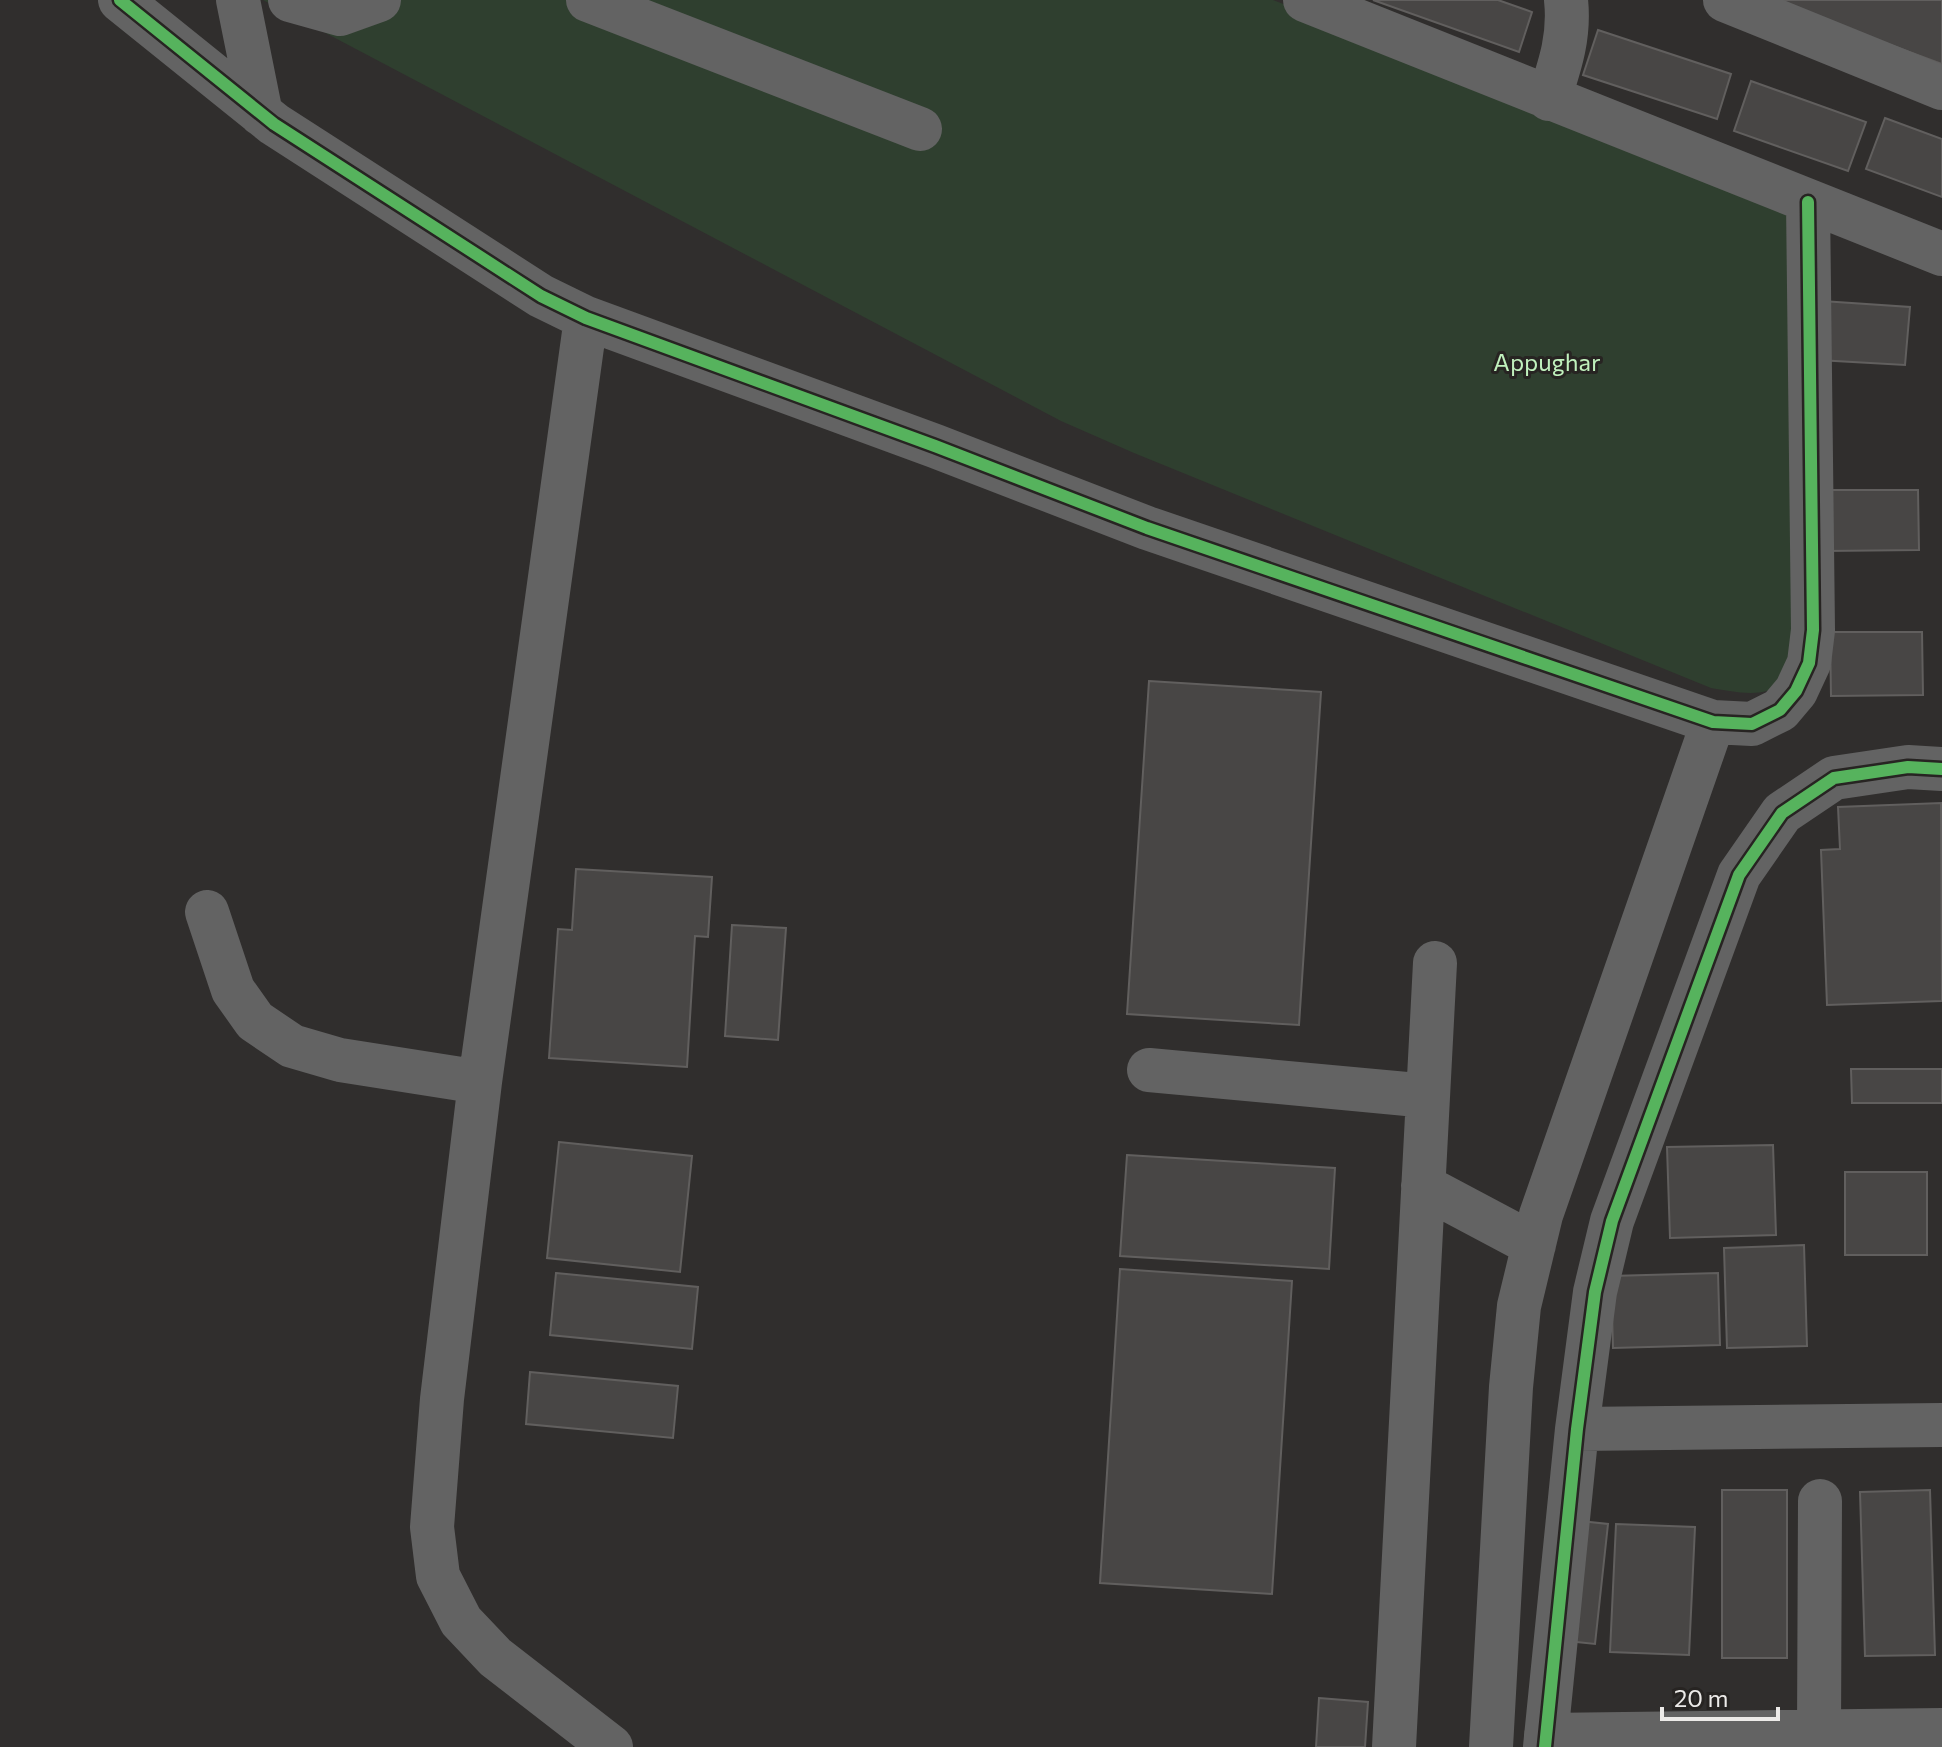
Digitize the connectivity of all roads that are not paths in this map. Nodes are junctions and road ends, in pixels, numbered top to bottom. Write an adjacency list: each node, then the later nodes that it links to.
1 (120, 0): 11 (street)
2 (238, 0): 11 (street)
3 (290, 0): 4 (street)
4 (379, 0)
5 (588, 0): 12 (street)
6 (1566, 0): 10 (street)
7 (1725, 0): 9 (street)
8 (1329, 4): 10 (street)
9 (1942, 88)
10 (1549, 99): 13 (street)
11 (261, 114): 15 (street)
12 (920, 129)
13 (1808, 202): 14 (street); 16 (street)
14 (1942, 254)
15 (586, 318): 16 (street); 21 (street)
16 (1713, 722): 24 (street)
17 (1942, 769): 26 (street)
18 (207, 912): 21 (street)
19 (1435, 963): 22 (street)
20 (1149, 1070): 22 (street)
21 (480, 1082): 31 (street)
22 (1428, 1096): 23 (street)
23 (1423, 1186): 24 (street); 32 (street)
24 (1534, 1245): 33 (street)
25 (1942, 1425): 26 (street)
26 (1577, 1429): 30 (street)
27 (1820, 1501): 29 (street)
28 (1942, 1730): 29 (street)
29 (1819, 1732): 30 (street)
30 (1545, 1741)
31 (611, 1747)
32 (1394, 1747)
33 (1491, 1747)

